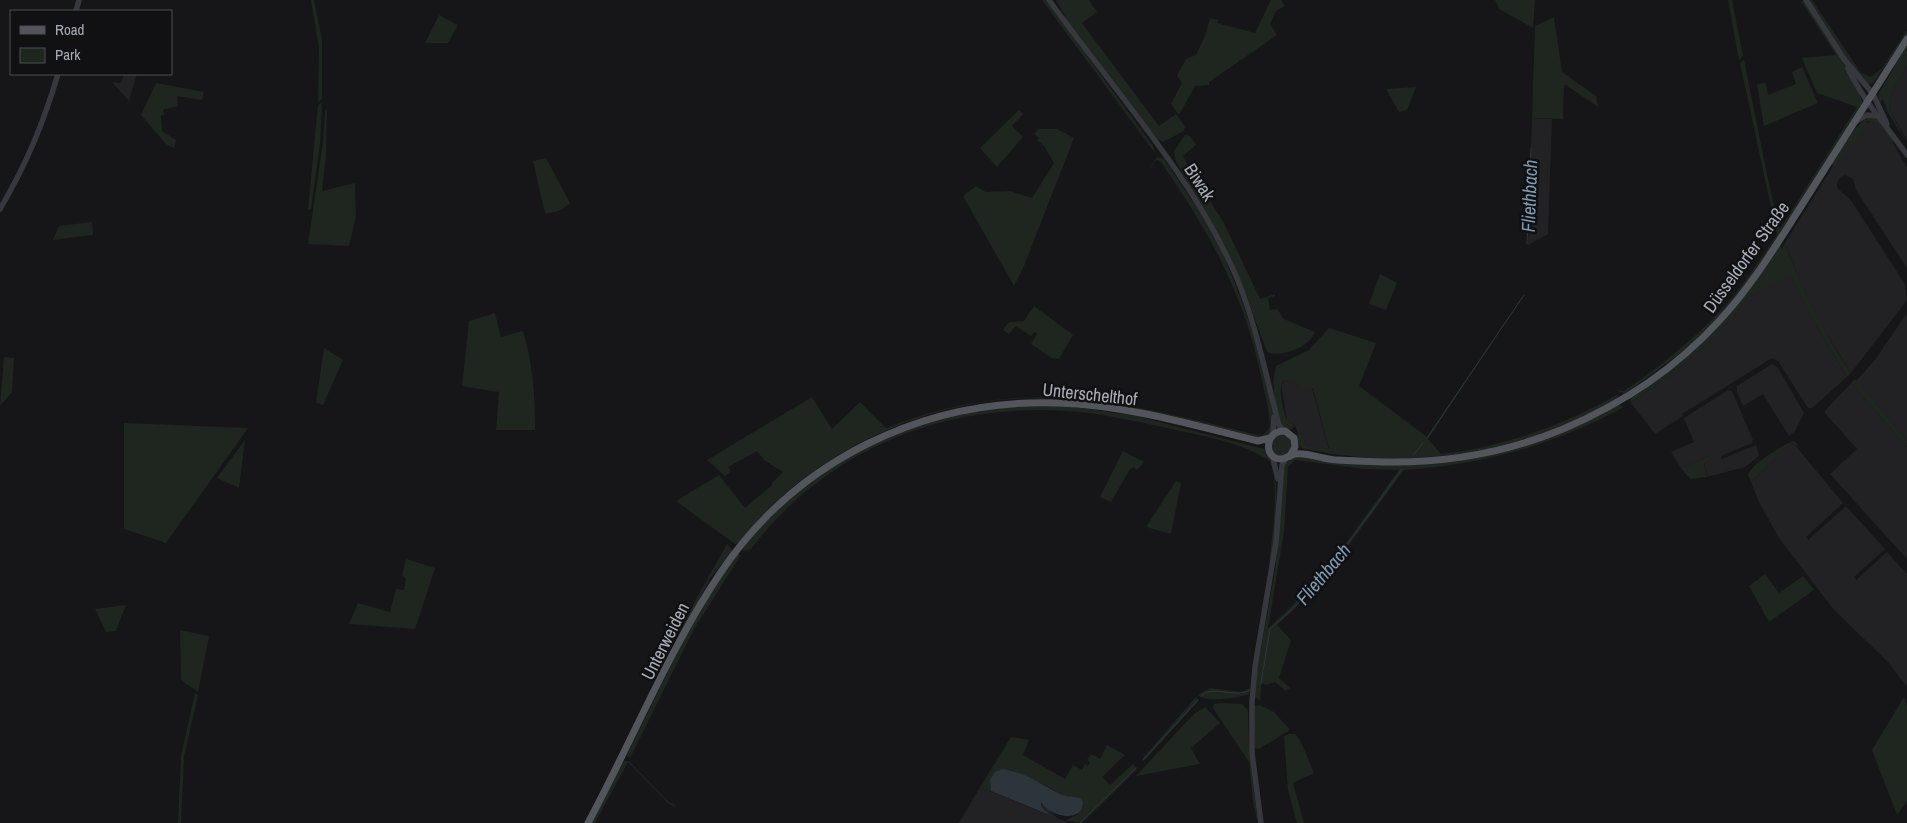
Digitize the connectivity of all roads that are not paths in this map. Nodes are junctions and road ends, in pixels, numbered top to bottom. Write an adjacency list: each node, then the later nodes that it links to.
1 (1049, 0): 13 (street, Biwak)
2 (1806, 0): 4 (street)
3 (1907, 39): 6 (main road, Düsseldorfer Straße)
4 (1844, 59): 6 (street); 7 (street)
5 (58, 75): 12 (street)
6 (1873, 94): 7 (main road, Düsseldorfer Straße); 10 (street)
7 (1868, 103): 8 (street); 9 (main road, Düsseldorfer Straße)
8 (1879, 117): 9 (street); 10 (street)
9 (1857, 121): 20 (main road, Düsseldorfer Straße)
10 (1886, 124): 11 (street)
11 (1907, 155)
12 (0, 209)
13 (1274, 408): 15 (street, Biwak); 16 (street, Biwak)
14 (1192, 426): 16 (main road, Unterschelthof); 18 (main road, Unterschelthof); 21 (main road, Unterschelthof)
15 (1282, 431): 16 (main road); 17 (main road)
16 (1271, 436): 18 (main road)
17 (1295, 447): 19 (main road); 20 (main road)
18 (1271, 453): 19 (main road); 22 (street)
19 (1288, 457): 20 (main road); 22 (street)
20 (1348, 459)
21 (794, 490): 23 (main road, Unterweiden)
22 (1279, 497): 24 (street)
23 (588, 823)
24 (1261, 823)

